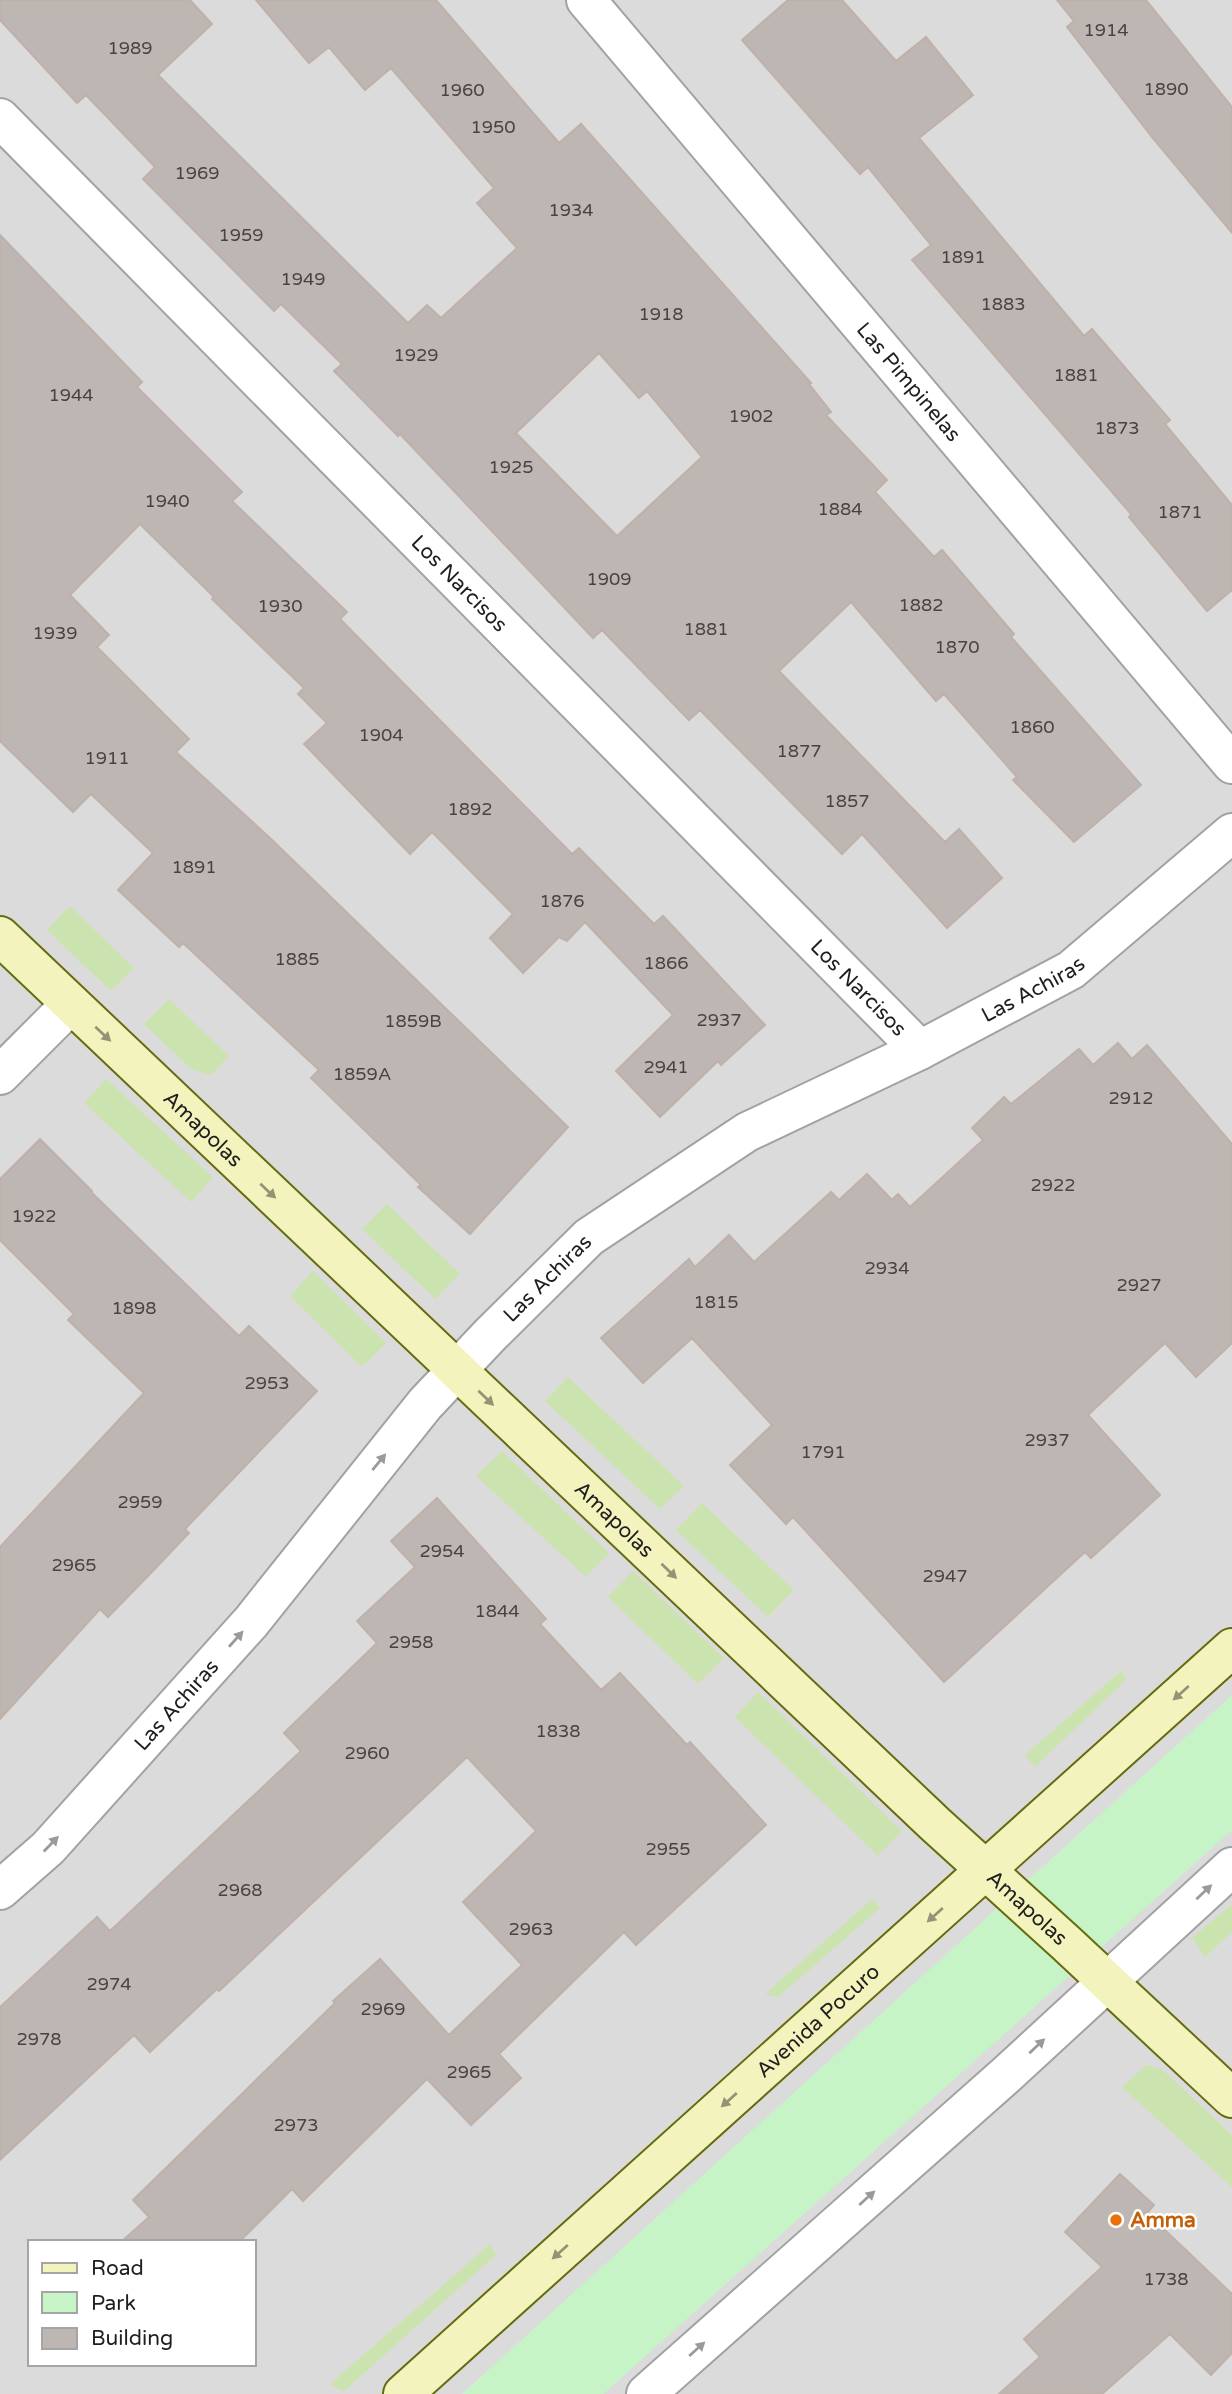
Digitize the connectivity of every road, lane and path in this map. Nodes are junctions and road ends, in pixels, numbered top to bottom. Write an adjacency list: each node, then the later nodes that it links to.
1 (586, 0): 3 (street, Las Pimpinelas)
2 (0, 118): 7 (street, Los Narcisos)
3 (1232, 764)
4 (1232, 833): 7 (street, Las Achiras)
5 (0, 936): 6 (street, Amapolas)
6 (71, 1004): 8 (street); 9 (street, Amapolas, one-way to 9)
7 (920, 1050): 9 (street, Las Achiras)
8 (0, 1076)
9 (456, 1369): 12 (street, Amapolas, one-way to 12); 13 (street, Las Achiras, one-way to 9)
10 (1232, 1648): 12 (street, Avenida Pocuro, one-way to 12)
11 (1232, 1867): 14 (street, one-way to 11)
12 (985, 1869): 14 (street, Amapolas); 16 (street, Avenida Pocuro, one-way to 16)
13 (0, 1890)
14 (1106, 1982): 15 (street, Amapolas); 17 (street, one-way to 14)
15 (1232, 2098)
16 (403, 2394)
17 (646, 2394)

